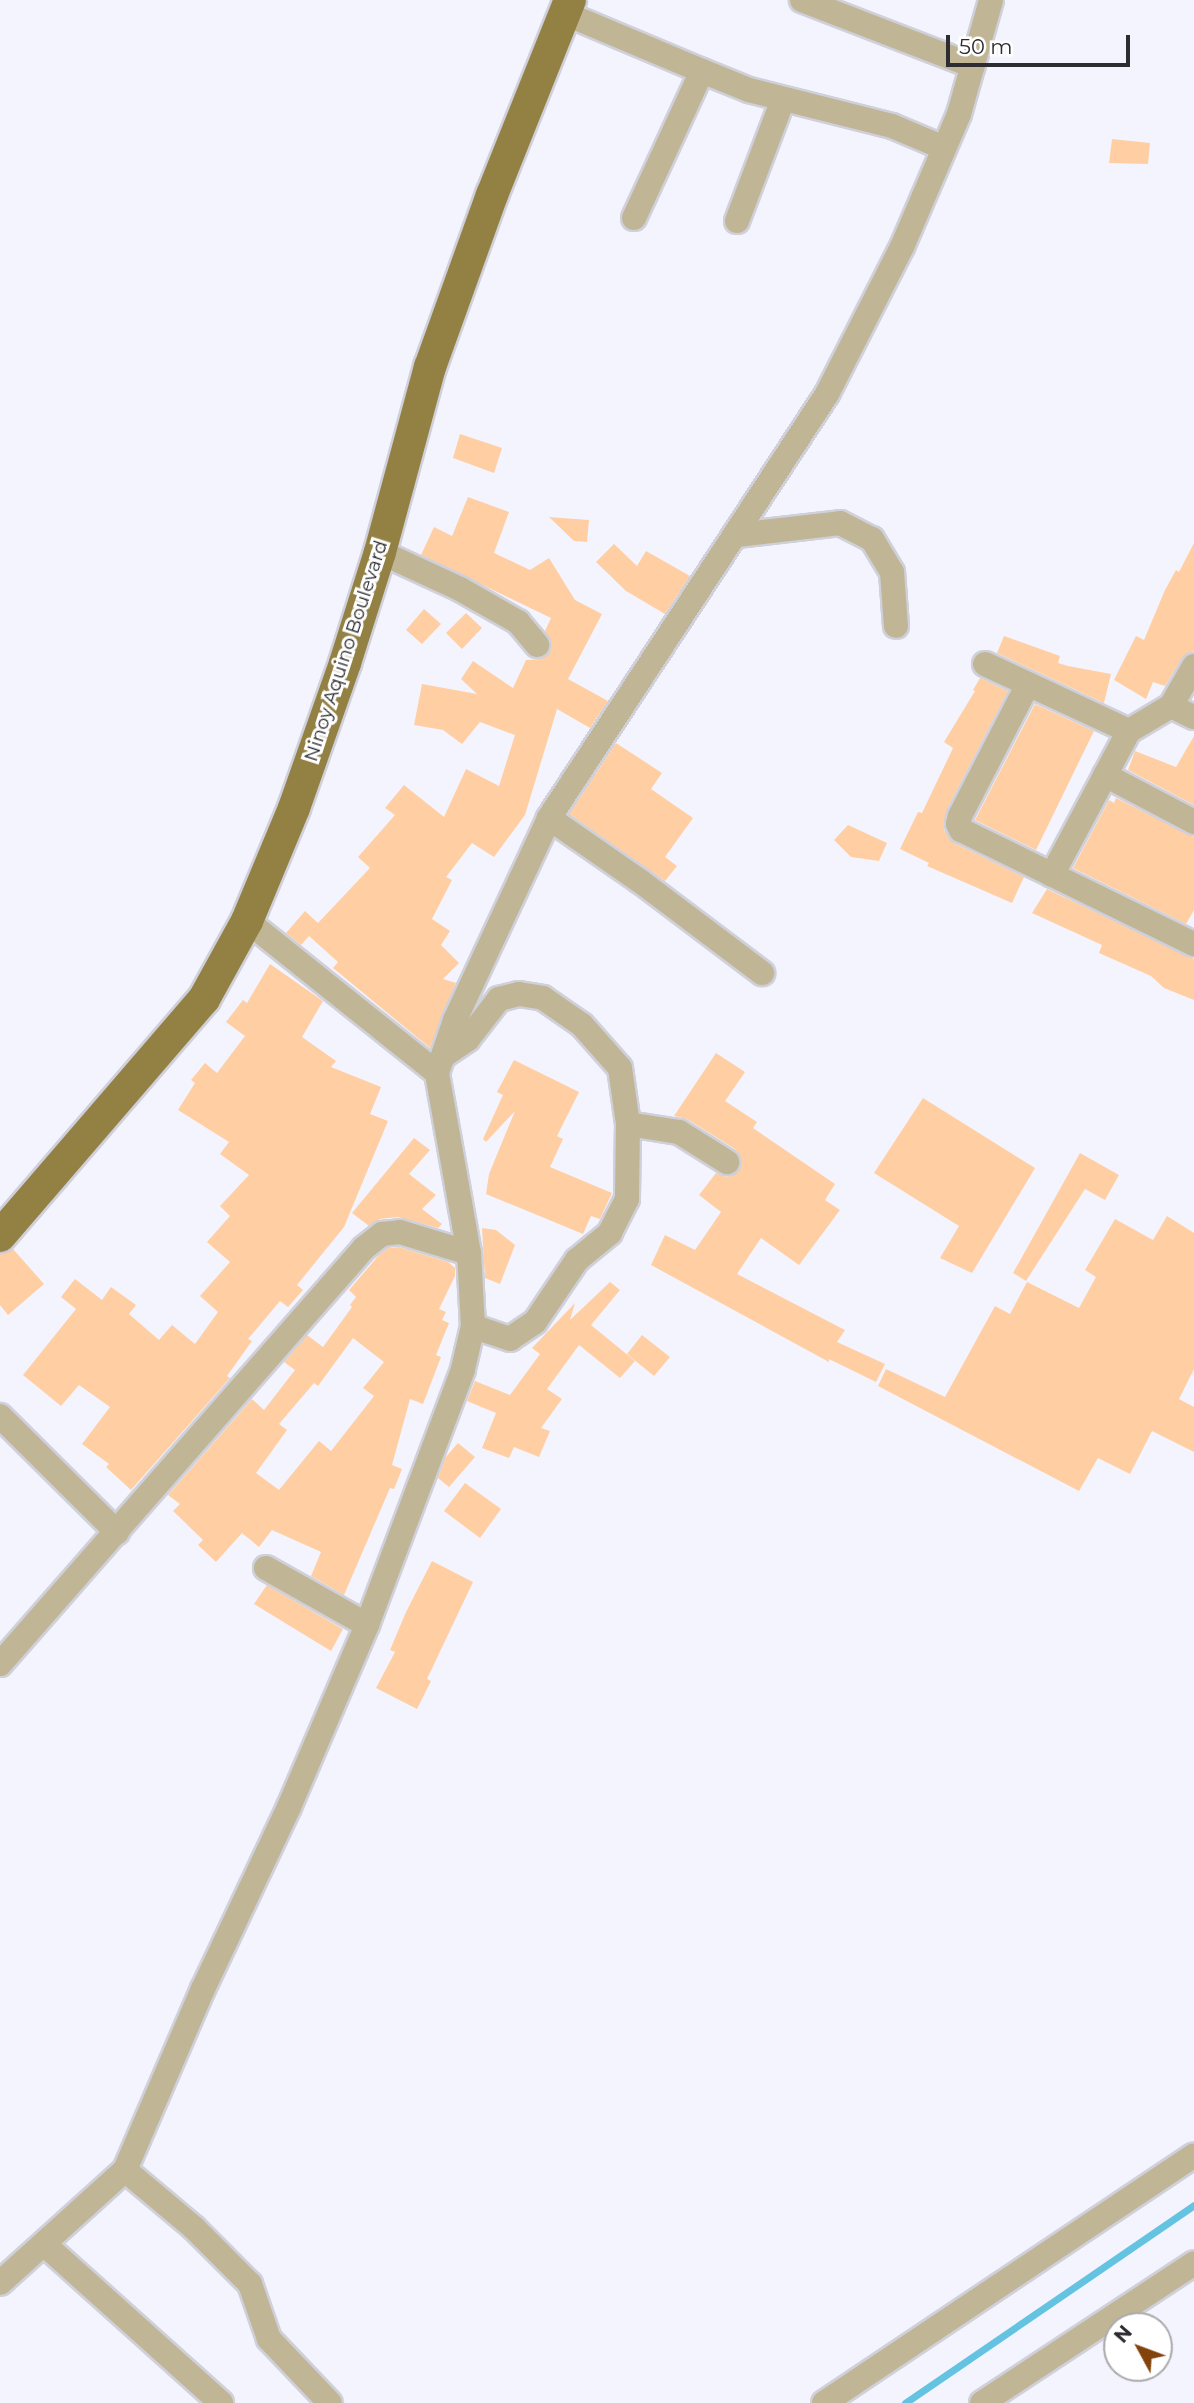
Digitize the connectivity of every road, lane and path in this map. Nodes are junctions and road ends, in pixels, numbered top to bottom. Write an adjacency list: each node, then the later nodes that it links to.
1 (802, 0): 4 (street)
2 (991, 0): 4 (street)
3 (567, 6): 5 (street); 11 (main road, Ninoy Aquino Boulevard)
4 (972, 66): 7 (street)
5 (702, 71): 6 (street); 8 (street)
6 (783, 99): 7 (street); 9 (street)
7 (944, 148): 10 (street)
8 (635, 218)
9 (737, 221)
10 (737, 535): 12 (street); 21 (street)
11 (380, 552): 13 (street); 24 (main road, Ninoy Aquino Boulevard)
12 (896, 625)
13 (537, 645)
14 (985, 664): 16 (street)
15 (1194, 666): 17 (street)
16 (1027, 686): 19 (street); 23 (street)
17 (1171, 706): 18 (street); 19 (street)
18 (1194, 717)
19 (1129, 732): 20 (street)
20 (1105, 775): 22 (street); 23 (street)
21 (549, 818): 26 (street); 27 (street)
22 (1194, 822)
23 (1052, 875): 25 (street)
24 (247, 921): 27 (street); 30 (main road, Ninoy Aquino Boulevard)
25 (1194, 944)
26 (762, 974)
27 (440, 1064): 28 (street); 31 (street)
28 (628, 1124): 29 (street); 32 (street)
29 (727, 1162)
30 (0, 1236)
31 (469, 1253): 32 (street); 34 (street)
32 (474, 1326): 36 (street)
33 (0, 1416): 34 (street)
34 (117, 1532): 37 (street)
35 (266, 1568): 36 (street)
36 (366, 1625): 39 (street)
37 (0, 1664)
38 (1194, 2155): 45 (street)
39 (125, 2170): 40 (street); 44 (street)
40 (44, 2244): 42 (street); 43 (street)
41 (1194, 2263): 46 (street)
42 (0, 2283)
43 (221, 2403)
44 (330, 2403)
45 (824, 2403)
46 (982, 2403)

